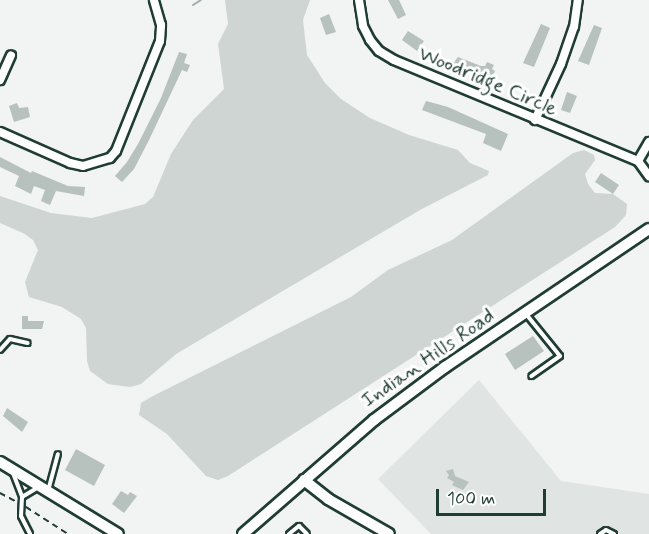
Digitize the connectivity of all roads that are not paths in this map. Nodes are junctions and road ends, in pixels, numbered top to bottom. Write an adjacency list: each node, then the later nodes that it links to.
1 (154, 0): 7 (street)
2 (359, 0): 6 (street, Woodridge Circle)
3 (578, 0): 6 (street)
4 (11, 55): 5 (street)
5 (0, 80)
6 (535, 120): 9 (street, Woodridge Circle)
7 (0, 132)
8 (649, 142): 9 (street)
9 (638, 161): 10 (street)
10 (649, 176)
11 (649, 230): 12 (street, Indian Hills Road)
12 (525, 313): 15 (lane); 19 (street, Indian Hills Road)
13 (28, 343): 14 (lane)
14 (0, 350)
15 (531, 376)
16 (58, 454): 20 (lane)
17 (0, 462): 18 (street)
18 (12, 470): 20 (street); 21 (lane)
19 (304, 480): 22 (street, Indian Hills Road); 27 (street)
20 (44, 488): 21 (lane); 24 (street)
21 (22, 496): 23 (lane)
22 (248, 533)
23 (30, 534)
24 (118, 534)
25 (289, 534): 26 (lane)
26 (307, 534)
27 (389, 534)
28 (600, 534): 29 (lane)
29 (614, 534)

